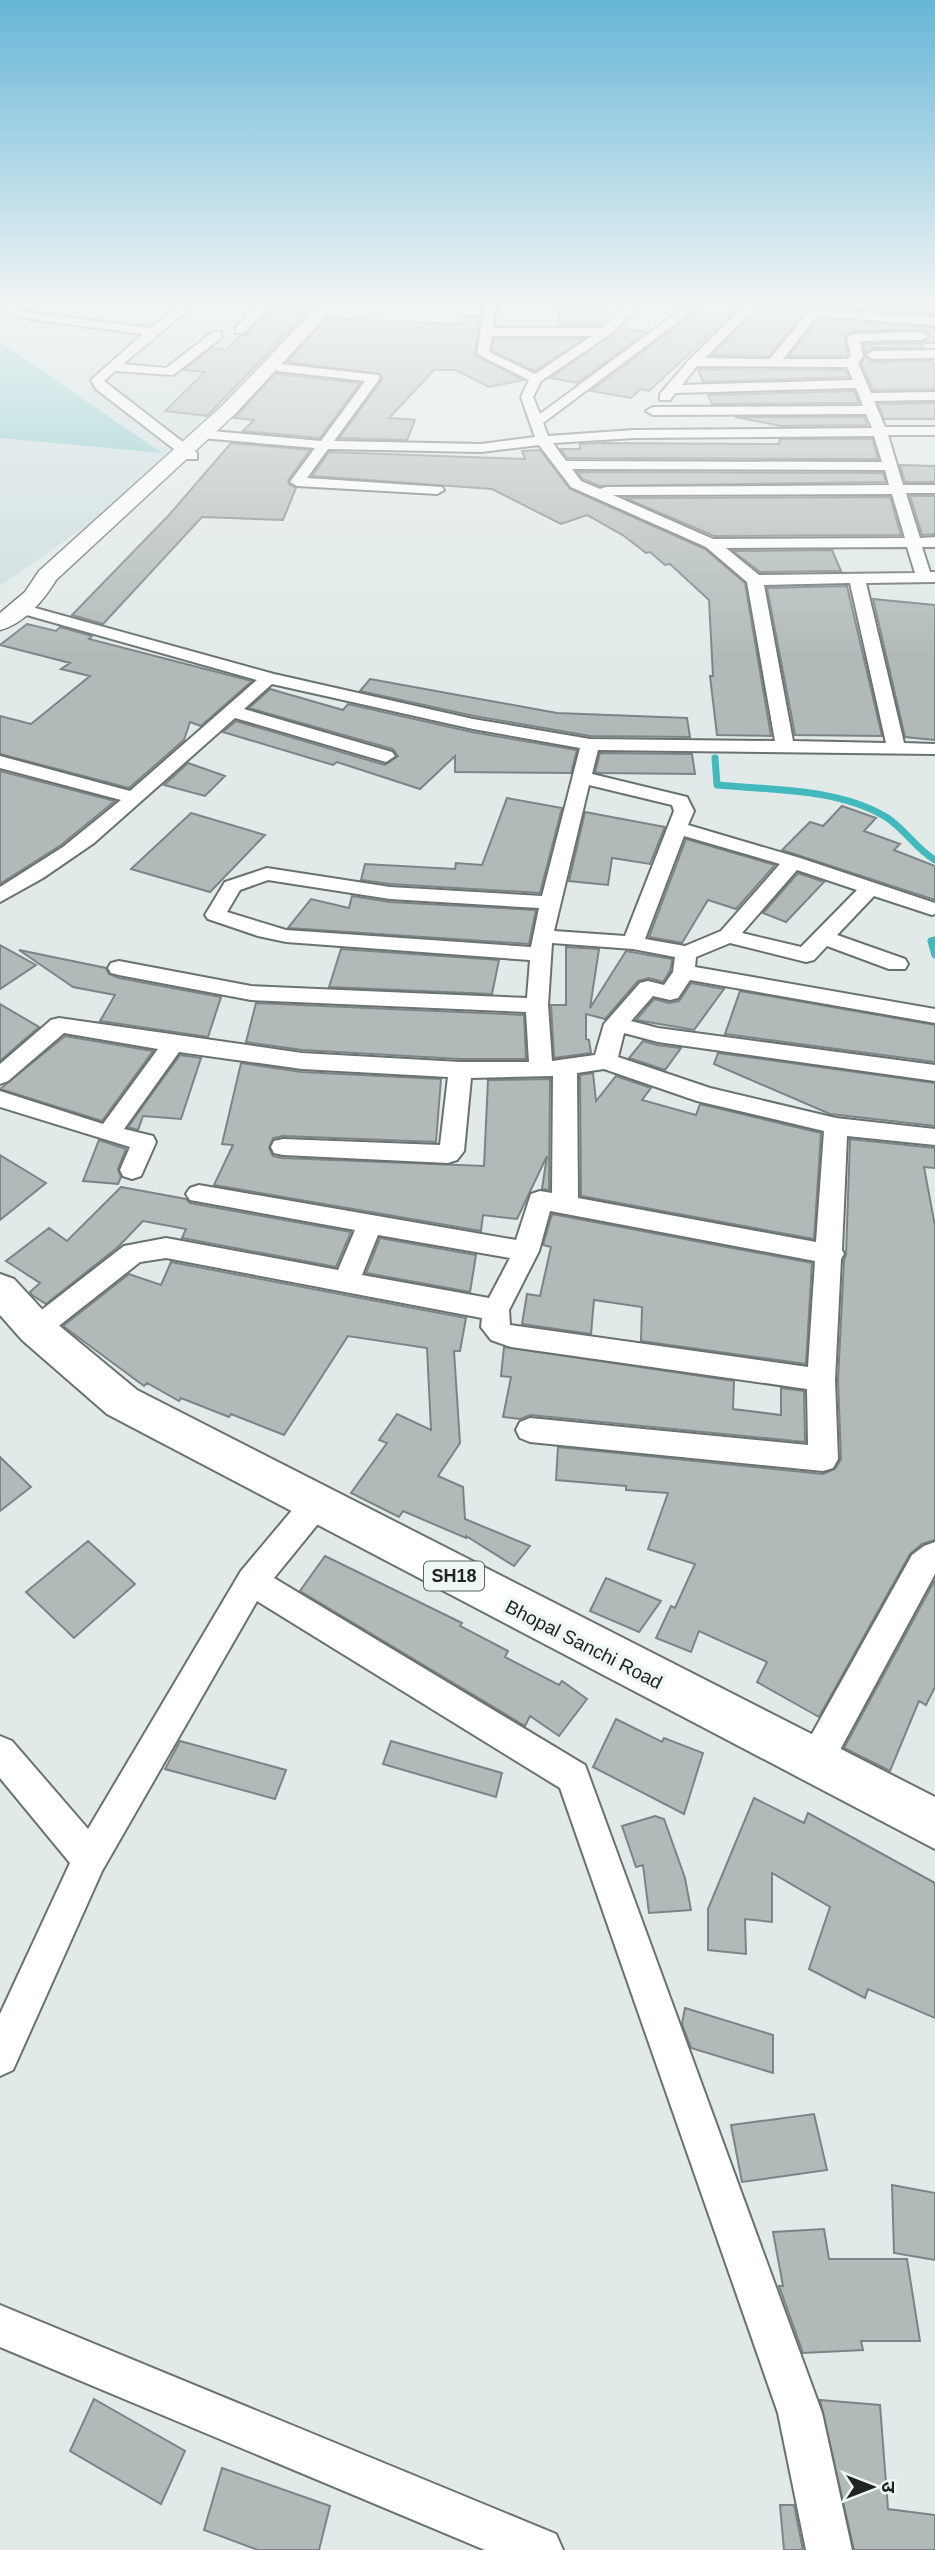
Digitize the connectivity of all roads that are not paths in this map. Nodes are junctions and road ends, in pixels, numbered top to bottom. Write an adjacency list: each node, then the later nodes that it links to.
1 (147, 422): 13 (street)
2 (223, 422): 10 (main road)
3 (340, 422): 12 (street)
4 (537, 422): 11 (street)
5 (644, 422): 9 (street)
6 (876, 422): 8 (street)
7 (935, 431): 8 (street)
8 (880, 432): 9 (street); 15 (street)
9 (634, 434): 11 (street)
10 (210, 435): 12 (street); 13 (main road)
11 (543, 440): 12 (street); 14 (street)
12 (322, 445): 17 (street)
13 (188, 453): 26 (main road)
14 (563, 464): 15 (street); 19 (street)
15 (890, 466): 18 (street)
16 (935, 489): 18 (street)
17 (437, 490)
18 (896, 490): 19 (street); 20 (street)
19 (597, 491): 22 (street)
20 (912, 542): 21 (street); 22 (street); 23 (street)
21 (935, 542)
22 (711, 544): 25 (street)
23 (930, 577): 24 (street)
24 (857, 579): 25 (street); 32 (street)
25 (755, 580): 31 (street)
26 (22, 609): 27 (main road); 28 (street)
27 (0, 623)
28 (269, 678): 29 (street); 30 (street)
29 (231, 711): 34 (street); 37 (street)
30 (590, 744): 31 (street); 36 (street)
31 (785, 746): 32 (street)
32 (896, 747): 33 (street)
33 (935, 749)
34 (386, 756)
35 (0, 762): 37 (street)
36 (584, 778): 38 (street); 42 (street)
37 (134, 798): 41 (street)
38 (677, 828): 39 (street); 46 (street)
39 (793, 862): 40 (street); 44 (street)
40 (871, 887): 43 (street); 45 (street)
41 (0, 895)
42 (550, 903): 47 (street); 47 (street)
43 (932, 909)
44 (728, 936): 45 (street); 48 (street)
45 (823, 937): 49 (street)
46 (632, 943): 47 (street); 48 (street)
47 (541, 945): 51 (street)
48 (685, 963): 52 (street); 53 (street)
49 (897, 964)
50 (120, 968): 51 (street)
51 (537, 1005): 58 (street)
52 (935, 1016)
53 (615, 1024): 55 (street); 59 (street)
54 (173, 1044): 57 (street); 60 (street); 63 (street)
55 (605, 1060): 56 (street); 62 (street)
56 (565, 1066): 58 (street); 68 (street)
57 (460, 1070): 58 (street); 65 (street)
58 (541, 1070)
59 (935, 1073)
60 (0, 1076)
61 (0, 1099): 63 (street)
62 (836, 1126): 64 (street); 71 (street)
63 (108, 1134): 66 (street)
64 (935, 1138)
65 (283, 1147)
66 (132, 1170)
67 (199, 1194): 69 (street)
68 (565, 1204): 70 (street); 71 (street)
69 (370, 1224): 70 (street); 72 (street)
70 (526, 1251): 74 (street)
71 (831, 1254): 76 (street)
72 (347, 1280): 74 (street); 75 (street)
73 (0, 1289): 75 (main road, Bhopal Sanchi Road / SH18)
74 (496, 1310): 76 (street)
75 (36, 1329): 78 (main road, Bhopal Sanchi Road / SH18)
76 (821, 1380): 77 (street)
77 (530, 1430)
78 (315, 1505): 80 (street); 82 (main road, Bhopal Sanchi Road / SH18)
79 (935, 1555): 82 (street)
80 (252, 1581): 84 (street); 89 (street)
81 (0, 1752): 84 (street)
82 (815, 1762): 83 (main road, Bhopal Sanchi Road / SH18)
83 (935, 1824)
84 (90, 1859): 85 (street)
85 (11, 2002): 86 (street)
86 (0, 2057)
87 (0, 2326): 88 (street)
88 (540, 2550)
89 (829, 2550)

